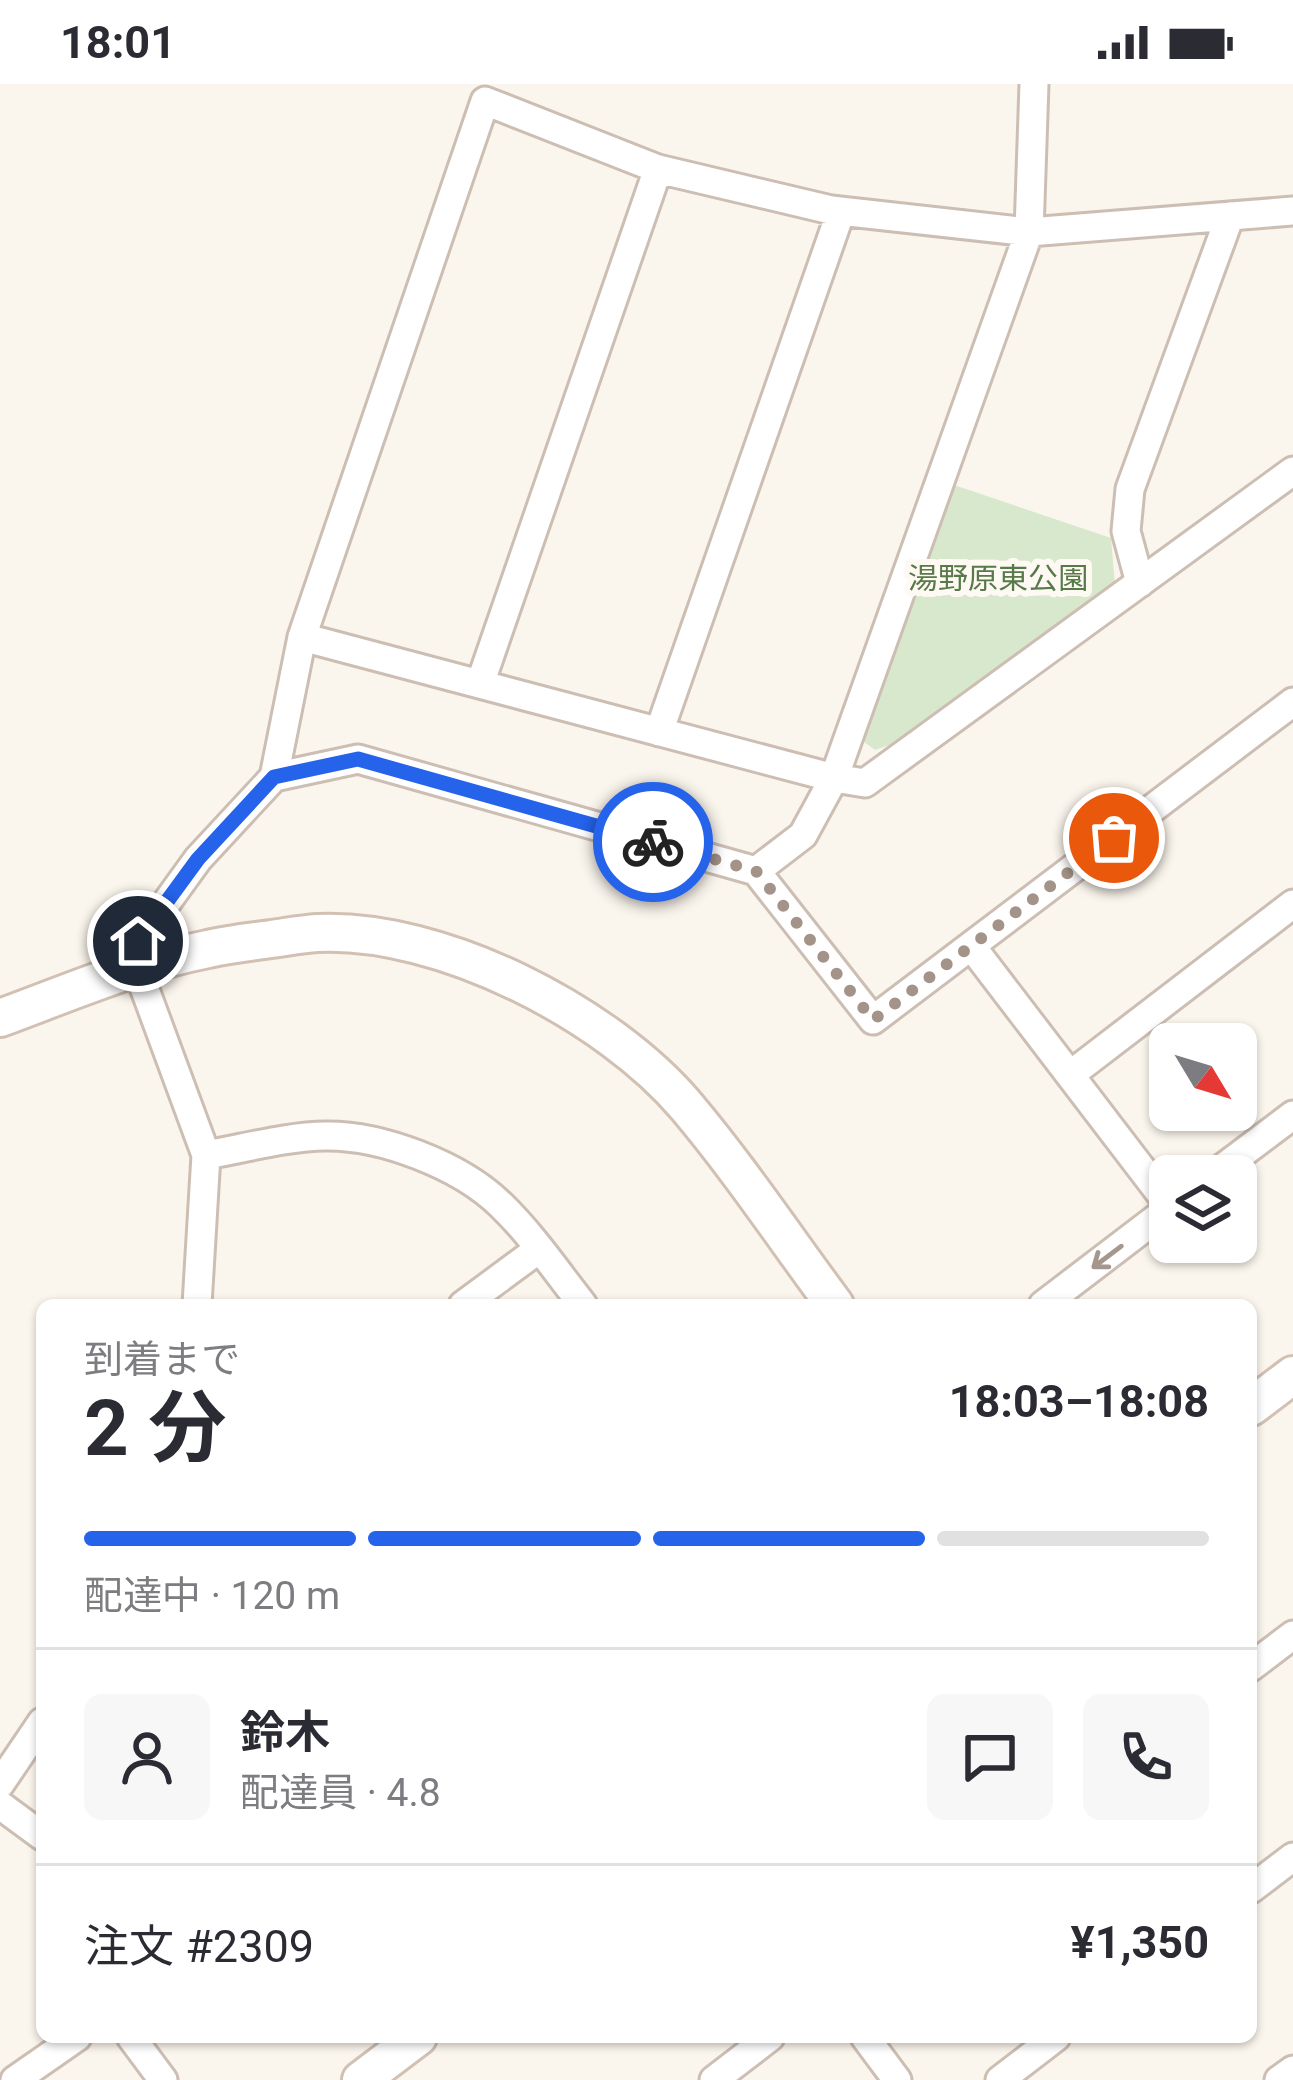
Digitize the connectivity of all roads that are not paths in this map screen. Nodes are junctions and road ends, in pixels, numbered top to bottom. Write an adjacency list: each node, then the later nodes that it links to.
1 (1034, 84): 6 (street)
2 (658, 169): 3 (street); 9 (street); 10 (street)
3 (841, 211): 6 (street); 12 (street)
4 (1293, 211): 5 (street)
5 (1230, 216): 6 (street); 8 (street)
6 (1029, 232): 14 (street)
7 (1293, 471): 8 (street)
8 (1140, 583): 14 (street)
9 (302, 637): 10 (street); 13 (street)
10 (480, 684): 12 (street)
11 (1293, 702): 17 (street)
12 (659, 732): 14 (street)
13 (274, 777): 15 (street); 18 (street)
14 (834, 778): 15 (street)
15 (756, 871): 17 (street)
16 (1293, 904): 20 (street)
17 (972, 947): 20 (street)
18 (137, 968): 19 (street); 22 (street); 30 (street)
19 (0, 1018)
20 (1070, 1076): 24 (street)
21 (1293, 1115): 23 (street)
22 (206, 1155): 26 (street); 27 (street)
23 (1241, 1155)
24 (1149, 1179)
25 (1149, 1223): 31 (street, one-way to 31)
26 (538, 1249): 28 (street); 29 (street)
27 (197, 1299)
28 (471, 1299)
29 (578, 1299)
30 (831, 1299)
31 (1051, 1299)
32 (1293, 1375): 33 (street)
33 (1257, 1402)
34 (1293, 1635): 35 (street)
35 (1257, 1662)
36 (36, 1731): 37 (street)
37 (0, 1784)
38 (0, 1805): 39 (street)
39 (36, 1831)
40 (1293, 1857): 41 (street)
41 (1257, 1884)
42 (67, 2043): 49 (street)
43 (135, 2043): 50 (street)
44 (410, 2043): 51 (street)
45 (762, 2043): 52 (street)
46 (869, 2043): 53 (street)
47 (1048, 2043): 54 (street)
48 (1293, 2070): 55 (street)
49 (15, 2080)
50 (163, 2080)
51 (361, 2080)
52 (714, 2080)
53 (897, 2080)
54 (1000, 2080)
55 (1280, 2080)

